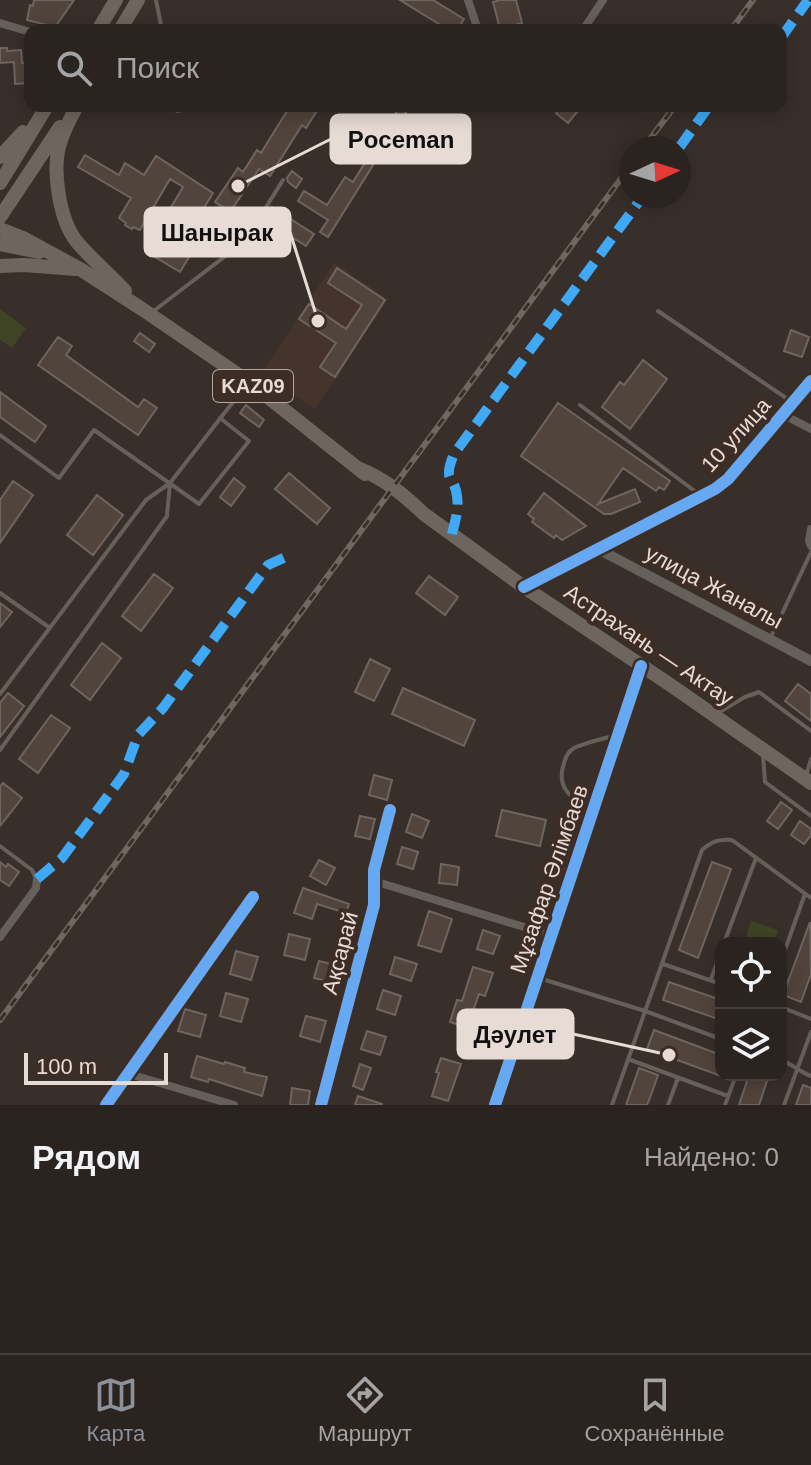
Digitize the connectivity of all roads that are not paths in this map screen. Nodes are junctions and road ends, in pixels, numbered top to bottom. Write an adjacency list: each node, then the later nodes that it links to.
1 (116, 0): 7 (highway)
2 (138, 0): 8 (highway)
3 (156, 0): 9 (lane)
4 (468, 0): 10 (street)
5 (603, 0): 11 (street)
6 (0, 23): 12 (street)
7 (102, 24)
8 (124, 24)
9 (161, 24)
10 (476, 24)
11 (587, 24)
12 (24, 30)
13 (40, 112): 17 (highway)
14 (41, 112): 19 (highway)
15 (71, 112): 20 (highway)
16 (72, 112): 27 (highway)
17 (0, 157)
18 (283, 180): 27 (lane)
19 (0, 183)
20 (0, 217)
21 (0, 229): 23 (highway, Астрахань — Актау / KAZ09)
22 (0, 244): 23 (highway, Астрахань — Актау / KAZ09)
23 (55, 255): 25 (highway, Астрахань — Актау / KAZ09)
24 (0, 266): 25 (highway)
25 (80, 269): 27 (highway, Астрахань — Актау / KAZ09)
26 (658, 311): 30 (lane)
27 (145, 312): 29 (highway, Астрахань — Актау / KAZ09)
28 (811, 381): 30 (street, 10 улица)
29 (249, 382): 33 (lane); 41 (highway, Астрахань — Актау / KAZ09)
30 (792, 402): 32 (street, 10 улица)
31 (580, 405): 37 (lane)
32 (782, 414): 34 (street); 37 (street, 10 улица)
33 (220, 418): 36 (lane); 36 (lane)
34 (811, 429)
35 (0, 435): 36 (lane)
36 (170, 483): 43 (lane); 52 (lane)
37 (702, 496): 39 (street, 10 улица)
38 (811, 529): 40 (street)
39 (598, 549): 41 (street); 44 (street, улица Жаналы)
40 (811, 549): 44 (lane)
41 (524, 587): 46 (highway, Астрахань — Актау / KAZ09)
42 (0, 593): 43 (lane)
43 (50, 628): 47 (lane)
44 (770, 639): 45 (street, улица Жаналы)
45 (811, 661)
46 (641, 666): 48 (highway, Астрахань — Актау / KAZ09); 50 (street, Мұзафар Әлімбаев)
47 (0, 694)
48 (714, 715): 49 (lane); 51 (highway, Астрахань — Актау / KAZ09)
49 (811, 731)
50 (619, 734): 56 (street, Мұзафар Әлімбаев); 56 (lane)
51 (762, 748): 54 (highway, Астрахань — Актау / KAZ09); 57 (lane)
52 (0, 750)
53 (811, 759): 54 (lane)
54 (808, 781)
55 (390, 810): 62 (street, Ақсарай)
56 (592, 813): 60 (street, Мұзафар Әлімбаев); 60 (lane)
57 (811, 816)
58 (0, 846): 61 (lane)
59 (756, 858): 63 (lane); 68 (lane); 70 (lane)
60 (570, 877): 66 (street, Мұзафар Әлімбаев)
61 (37, 879): 67 (street)
62 (374, 881): 66 (street); 90 (street, Ақсарай)
63 (805, 894): 65 (lane); 69 (lane)
64 (253, 897): 83 (street)
65 (811, 898)
66 (550, 935): 72 (street, Мұзафар Әлімбаев)
67 (0, 937)
68 (726, 937)
69 (787, 944)
70 (662, 964): 73 (lane); 76 (lane)
71 (715, 969): 73 (lane)
72 (536, 977): 76 (lane); 91 (street, Мұзафар Әлімбаев)
73 (711, 980): 74 (lane)
74 (715, 982)
75 (786, 1009): 77 (lane)
76 (645, 1011): 79 (lane); 80 (lane)
77 (811, 1019)
78 (811, 1032): 82 (lane)
79 (715, 1037)
80 (628, 1059): 85 (lane); 92 (lane)
81 (787, 1063): 82 (lane)
82 (797, 1068): 84 (lane); 95 (lane)
83 (126, 1073): 88 (street); 89 (street)
84 (811, 1076)
85 (678, 1078): 87 (lane); 93 (lane)
86 (734, 1081): 87 (lane)
87 (728, 1096): 94 (lane)
88 (106, 1105)
89 (234, 1105)
90 (321, 1105)
91 (495, 1105)
92 (612, 1105)
93 (668, 1105)
94 (725, 1105)
95 (784, 1105)

